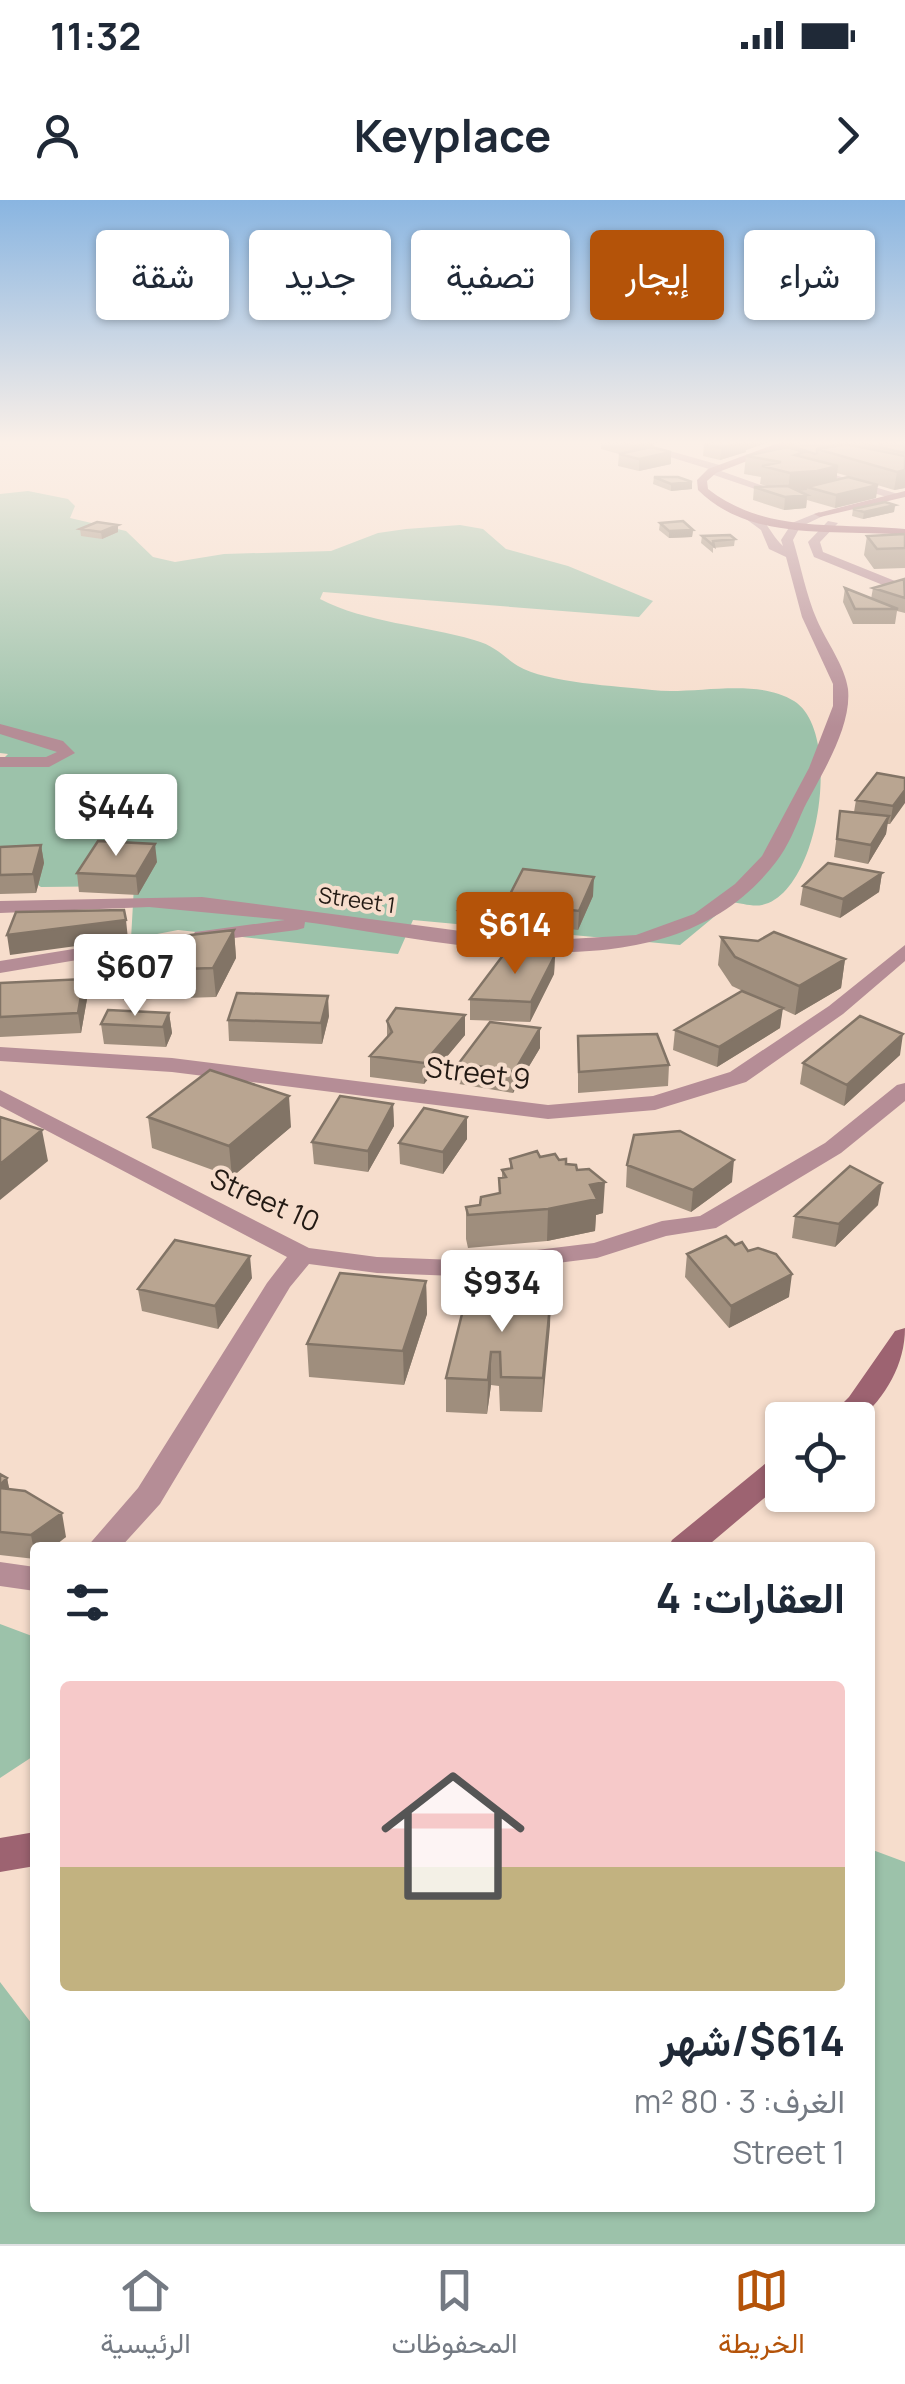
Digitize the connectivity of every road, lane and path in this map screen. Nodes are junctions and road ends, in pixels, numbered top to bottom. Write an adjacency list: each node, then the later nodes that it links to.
1 (769, 536): 4 (street)
2 (790, 536): 4 (street)
3 (817, 536): 5 (street)
4 (791, 555): 9 (street, Street 1)
5 (905, 590)
6 (0, 729): 7 (street)
7 (0, 762)
8 (0, 907): 9 (street, Street 1)
9 (334, 918): 11 (street)
10 (905, 951): 12 (street, Street 9)
11 (0, 968)
12 (0, 1054)
13 (905, 1090): 15 (street, Street 10)
14 (0, 1097): 15 (street, Street 10)
15 (303, 1255): 19 (street)
16 (905, 1337): 17 (main road)
17 (860, 1402)
18 (765, 1481): 20 (main road)
19 (107, 1542)
20 (689, 1542)
21 (0, 1574): 22 (street)
22 (30, 1577)
23 (30, 1850): 24 (main road)
24 (0, 1855)

